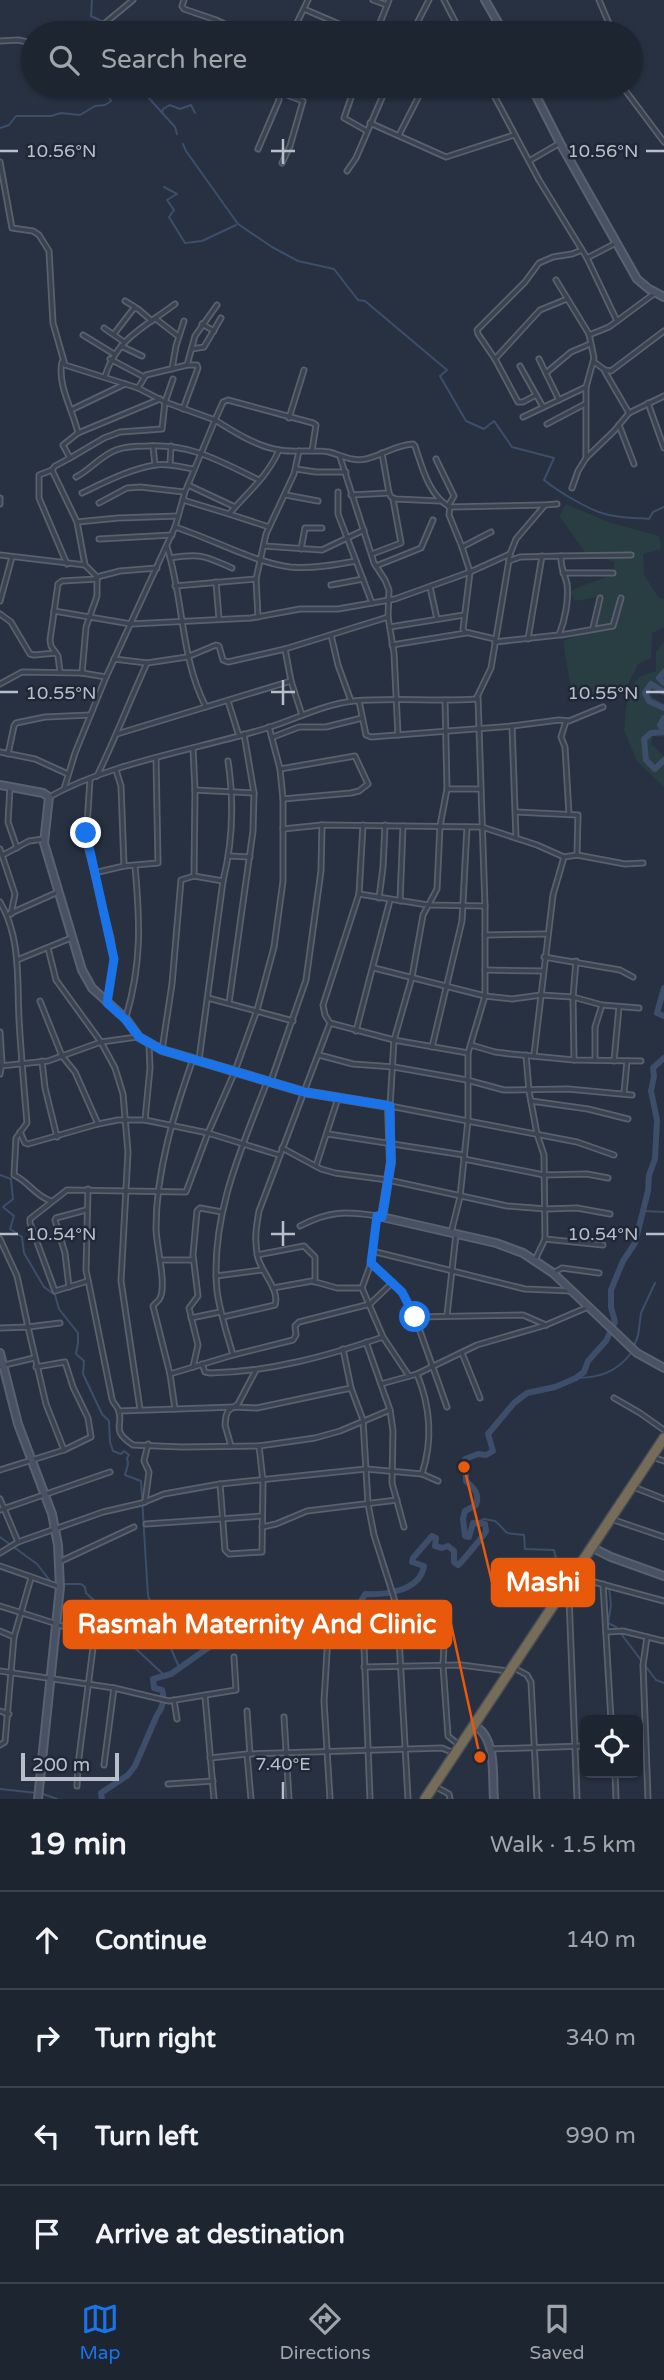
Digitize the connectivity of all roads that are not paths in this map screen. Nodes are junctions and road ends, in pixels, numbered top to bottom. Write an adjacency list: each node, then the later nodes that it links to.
1 (133, 0): 12 (street)
2 (184, 0): 13 (street)
3 (308, 0): 11 (street)
4 (373, 0): 10 (street)
5 (389, 0): 10 (street)
6 (429, 0): 17 (street)
7 (444, 0): 18 (street)
8 (485, 0): 19 (street)
9 (599, 0): 20 (street)
10 (387, 5): 16 (street)
11 (304, 9): 14 (street); 15 (street)
12 (108, 21)
13 (218, 21)
14 (298, 21)
15 (332, 21)
16 (381, 21)
17 (418, 21)
18 (454, 21)
19 (497, 21)
20 (608, 21)
21 (0, 41): 22 (street)
22 (21, 41)
23 (278, 98): 37 (street)
24 (295, 98): 40 (street)
25 (351, 98): 32 (street)
26 (381, 98): 31 (street)
27 (418, 98): 33 (street)
28 (495, 98): 34 (street)
29 (537, 98): 36 (street)
30 (631, 98): 35 (street)
31 (370, 123): 32 (street); 33 (street)
32 (367, 131): 41 (street)
33 (399, 135): 34 (street)
34 (515, 135): 38 (street)
35 (664, 142)
36 (561, 143): 38 (street); 42 (street)
37 (258, 149)
38 (529, 161): 43 (street)
39 (0, 162): 73 (street)
40 (282, 163)
41 (347, 171)
42 (617, 243): 44 (street); 46 (street)
43 (582, 250): 44 (street); 71 (street)
44 (587, 258): 56 (street)
45 (556, 280): 48 (street)
46 (655, 293): 47 (street); 56 (street)
47 (664, 297)
48 (567, 299): 62 (street); 71 (street)
49 (125, 301): 52 (street)
50 (175, 304): 54 (street)
51 (217, 305): 57 (street)
52 (138, 309): 54 (street); 61 (street)
53 (221, 318): 59 (street)
54 (154, 320): 64 (street); 65 (street)
55 (184, 321): 64 (street)
56 (617, 321): 62 (street)
57 (202, 324): 59 (street); 67 (street)
58 (104, 328): 61 (street)
59 (214, 331): 67 (street)
60 (664, 331): 79 (street)
61 (114, 334): 65 (street)
62 (589, 334): 66 (street)
63 (83, 335): 68 (street)
64 (178, 336): 77 (street)
65 (122, 344): 68 (street); 69 (street)
66 (591, 344): 74 (street); 80 (street)
67 (192, 349): 75 (street)
68 (114, 354): 70 (street)
69 (142, 356)
70 (110, 359): 81 (street); 82 (street)
71 (495, 359): 87 (street)
72 (538, 359): 80 (street)
73 (62, 362): 81 (street); 95 (street)
74 (594, 362): 79 (street); 85 (street)
75 (187, 365): 77 (street); 94 (street)
76 (520, 366): 87 (street)
77 (172, 369): 82 (street)
78 (304, 370): 98 (street)
79 (604, 370): 96 (street)
80 (546, 373): 90 (street)
81 (105, 377): 84 (street)
82 (145, 377): 86 (street)
83 (173, 379): 89 (street)
84 (125, 384): 86 (street); 95 (street)
85 (586, 387): 90 (street); 91 (street)
86 (138, 388): 89 (street)
87 (536, 395): 93 (street)
88 (664, 396): 92 (street)
89 (163, 400): 94 (street); 102 (street); 112 (street)
90 (559, 400): 93 (street)
91 (586, 403): 100 (street); 113 (street)
92 (648, 403): 96 (street); 105 (street)
93 (543, 408): 97 (street)
94 (183, 409): 99 (street)
95 (71, 410): 102 (street)
96 (629, 413): 101 (street)
97 (523, 417)
98 (289, 418): 99 (street); 108 (street)
99 (215, 420): 106 (street); 109 (street)
100 (547, 424)
101 (619, 425): 113 (street); 116 (street)
102 (78, 433): 112 (street)
103 (153, 446): 104 (street); 117 (street); 122 (street)
104 (171, 446): 109 (street); 115 (street)
105 (664, 449)
106 (279, 450): 107 (street); 123 (street)
107 (299, 451): 108 (street); 120 (street)
108 (312, 451): 111 (street)
109 (202, 452): 118 (street); 123 (street)
110 (382, 453): 111 (street); 129 (street); 136 (street)
111 (340, 457): 121 (street)
112 (70, 458): 119 (street)
113 (586, 458): 125 (street)
114 (436, 459): 141 (street)
115 (170, 464): 117 (street); 118 (street)
116 (634, 464)
117 (155, 465): 128 (street)
118 (194, 469): 124 (street)
119 (52, 470): 146 (street); 170 (street)
120 (296, 470): 121 (street); 130 (street)
121 (346, 472): 131 (street)
122 (76, 477)
123 (259, 480): 142 (street)
124 (188, 485): 126 (street); 142 (street)
125 (572, 488)
126 (185, 492): 134 (street); 137 (street)
127 (338, 492): 153 (street)
128 (82, 493)
129 (389, 493): 131 (street); 133 (street)
130 (285, 495): 135 (street); 148 (street)
131 (351, 495): 150 (street)
132 (0, 498): 138 (street)
133 (393, 499): 136 (street); 159 (street)
134 (183, 500): 143 (street); 144 (street)
135 (318, 501)
136 (440, 502): 141 (street)
137 (99, 503)
138 (0, 504)
139 (557, 504): 140 (street)
140 (545, 505): 141 (street); 160 (street)
141 (449, 506): 157 (street)
142 (235, 507): 143 (street)
143 (229, 514): 148 (street)
144 (178, 516): 146 (street); 147 (street)
145 (433, 520): 172 (street)
146 (77, 523): 171 (street)
147 (175, 527): 152 (street); 167 (street)
148 (269, 527): 155 (street)
149 (322, 528): 158 (street)
150 (364, 530): 153 (street); 159 (street)
151 (491, 532): 157 (street)
152 (172, 535): 154 (street); 156 (street)
153 (349, 538): 158 (street); 168 (street)
154 (99, 539)
155 (264, 546): 158 (street); 167 (street)
156 (167, 547): 166 (street); 173 (street)
157 (462, 547): 175 (street)
158 (301, 550)
159 (372, 554): 172 (street)
160 (510, 554): 169 (street); 175 (street)
161 (0, 555): 165 (street)
162 (631, 555): 164 (street)
163 (542, 556): 164 (street); 169 (street); 206 (street)
164 (561, 556): 176 (street)
165 (12, 557): 170 (street); 187 (street)
166 (170, 558): 174 (street); 183 (street)
167 (262, 559): 168 (street); 179 (street)
168 (356, 561): 180 (street)
169 (509, 561): 207 (street)
170 (67, 564): 171 (street)
171 (85, 565): 178 (street)
172 (376, 566): 188 (street)
173 (157, 568): 178 (street); 200 (street)
174 (233, 568)
175 (470, 572): 184 (street); 192 (street)
176 (562, 573): 177 (street); 205 (street)
177 (613, 573)
178 (97, 578): 190 (street); 195 (street)
179 (256, 579): 181 (street); 193 (street)
180 (364, 579): 182 (street); 189 (street)
181 (216, 582): 183 (street); 197 (street)
182 (331, 585)
183 (175, 586): 199 (street)
184 (430, 587): 188 (street); 198 (street)
185 (600, 598): 202 (street)
186 (621, 598): 202 (street)
187 (0, 601)
188 (388, 601): 189 (street); 194 (street)
189 (372, 603): 193 (street)
190 (54, 611): 195 (street); 210 (street)
191 (0, 614): 196 (street)
192 (464, 615): 198 (street); 203 (street)
193 (258, 617): 197 (street)
194 (388, 617): 201 (street); 204 (street)
195 (89, 618): 200 (street); 215 (street)
196 (3, 619): 210 (street)
197 (219, 619): 199 (street)
198 (437, 619): 201 (street)
199 (183, 622): 200 (street); 211 (street)
200 (131, 624): 212 (street)
201 (390, 627): 208 (street)
202 (593, 628): 205 (street)
203 (469, 632): 207 (street); 208 (street)
204 (331, 635): 209 (street); 223 (street)
205 (559, 635): 206 (street)
206 (528, 639): 207 (street)
207 (495, 641): 219 (street)
208 (392, 645): 220 (street)
209 (285, 649): 211 (street); 217 (street)
210 (56, 653): 214 (street)
211 (187, 657): 213 (street); 225 (street)
212 (114, 659): 213 (street); 216 (street)
213 (147, 663): 235 (street)
214 (61, 672): 215 (street); 218 (street)
215 (82, 673): 216 (street)
216 (106, 677): 227 (street)
217 (291, 681): 222 (street); 228 (street)
218 (0, 684)
219 (478, 698): 221 (street); 233 (street)
220 (397, 700): 221 (street); 224 (street); 237 (street)
221 (445, 700): 234 (street)
222 (228, 701): 225 (street); 236 (street)
223 (351, 701): 224 (street); 228 (street)
224 (359, 701): 229 (street)
225 (206, 707): 235 (street)
226 (603, 707): 230 (street)
227 (91, 715): 241 (street); 246 (street)
228 (302, 715): 232 (street)
229 (362, 718): 237 (street); 238 (street)
230 (566, 721): 231 (street); 262 (street)
231 (512, 726): 233 (street); 261 (street)
232 (270, 727): 236 (street); 238 (street)
233 (479, 729): 234 (street); 253 (street)
234 (446, 731): 237 (street); 252 (street)
235 (117, 734): 247 (street)
236 (241, 735): 239 (street); 256 (street)
237 (398, 735)
238 (273, 737): 244 (street)
239 (192, 748): 242 (street); 254 (street)
240 (0, 752): 241 (street)
241 (8, 754): 246 (street)
242 (156, 758): 245 (street); 282 (street)
243 (228, 761): 255 (street)
244 (280, 769): 258 (street); 258 (street)
245 (116, 770): 247 (street); 281 (street)
246 (68, 774): 251 (street)
247 (96, 777): 248 (street)
248 (90, 779): 251 (street); 283 (street)
249 (0, 785): 250 (street)
250 (10, 787): 257 (street); 260 (street)
251 (64, 789): 257 (street)
252 (447, 789): 253 (street); 267 (street)
253 (480, 789): 269 (street)
254 (195, 790): 255 (street); 284 (street)
255 (233, 791): 256 (street); 277 (street)
256 (254, 793): 278 (street)
257 (49, 797): 272 (street)
258 (283, 799): 270 (street)
259 (0, 810): 260 (street)
260 (7, 810): 273 (street)
261 (516, 812): 262 (street); 271 (street)
262 (569, 814): 276 (street)
263 (322, 825): 264 (street); 270 (street); 321 (street)
264 (363, 825): 265 (street); 287 (street)
265 (385, 825): 266 (street); 288 (street)
266 (403, 826): 267 (street); 291 (street)
267 (440, 826): 268 (street); 292 (street)
268 (467, 827): 269 (street); 293 (street)
269 (482, 827): 271 (street); 294 (street)
270 (283, 829): 319 (street)
271 (516, 838): 279 (street)
272 (44, 839): 273 (street); 286 (street)
273 (17, 848): 275 (street)
274 (0, 849): 275 (street)
275 (3, 855): 295 (street)
276 (577, 855): 279 (street); 280 (street)
277 (229, 856): 278 (street); 285 (street)
278 (250, 857): 315 (street)
279 (564, 858): 296 (street)
280 (643, 863)
281 (124, 866): 282 (street); 283 (street)
282 (135, 866): 320 (street)
283 (94, 873): 314 (street)
284 (194, 876): 285 (street); 331 (street)
285 (223, 881): 312 (street)
286 (58, 892): 295 (street); 298 (street)
287 (359, 894): 288 (street); 322 (street)
288 (379, 898): 289 (street)
289 (390, 900): 291 (street); 303 (street)
290 (0, 902): 295 (street)
291 (400, 902): 292 (street)
292 (428, 905): 293 (street); 306 (street)
293 (463, 906): 294 (street); 308 (street)
294 (485, 906): 297 (street)
295 (9, 914): 301 (street)
296 (547, 934): 297 (street); 300 (street)
297 (485, 935): 304 (street)
298 (71, 938): 299 (street); 314 (street)
299 (48, 948): 301 (street); 327 (street)
300 (544, 957): 302 (street); 305 (street)
301 (17, 960): 344 (street)
302 (576, 961): 307 (street); 311 (street)
303 (373, 968): 306 (street); 323 (street)
304 (485, 970): 305 (street); 310 (street)
305 (543, 971): 309 (street)
306 (412, 977): 308 (street); 326 (street)
307 (634, 977)
308 (446, 985): 310 (street); 330 (street)
309 (541, 995): 310 (street); 311 (street); 335 (street)
310 (485, 996): 329 (street)
311 (573, 997): 316 (street); 338 (street)
312 (208, 998): 315 (street); 337 (street)
313 (40, 1001): 336 (street)
314 (107, 1003): 320 (street)
315 (229, 1003): 319 (street)
316 (602, 1005): 317 (street); 339 (street)
317 (619, 1007): 318 (street); 341 (street)
318 (639, 1008)
319 (257, 1010): 321 (street); 347 (street)
320 (125, 1019): 325 (street)
321 (293, 1021): 350 (street)
322 (330, 1023): 323 (street); 333 (street)
323 (356, 1031): 326 (street)
324 (0, 1032): 345 (street)
325 (139, 1037): 327 (street); 328 (street)
326 (394, 1040): 330 (street); 346 (street)
327 (100, 1042): 336 (street); 359 (street)
328 (149, 1044): 331 (street); 360 (street)
329 (471, 1045): 332 (street); 334 (street)
330 (432, 1047): 332 (street)
331 (162, 1050): 337 (street)
332 (468, 1053): 349 (street)
333 (318, 1055): 346 (street); 352 (street)
334 (526, 1055): 335 (street); 351 (street)
335 (534, 1055): 338 (street)
336 (62, 1056): 340 (street); 362 (street)
337 (196, 1060): 347 (street); 363 (street)
338 (573, 1060): 339 (street)
339 (595, 1060): 341 (street)
340 (42, 1061): 344 (street); 368 (street)
341 (614, 1061): 342 (street)
342 (627, 1061): 343 (street); 353 (street)
343 (641, 1061)
344 (22, 1062): 345 (street); 364 (street)
345 (1, 1065): 348 (street)
346 (394, 1067): 349 (street); 357 (street)
347 (235, 1071): 350 (street); 365 (street)
348 (0, 1073)
349 (467, 1080): 351 (street); 361 (street)
350 (269, 1082): 352 (street); 369 (street)
351 (529, 1091): 353 (street); 356 (street)
352 (304, 1092): 355 (street); 371 (street)
353 (624, 1094): 354 (street)
354 (632, 1095)
355 (338, 1098): 357 (street); 366 (street)
356 (531, 1101): 358 (street); 367 (street)
357 (390, 1106): 361 (street); 370 (street)
358 (628, 1119)
359 (127, 1120): 360 (street); 362 (street); 380 (street)
360 (145, 1120): 363 (street)
361 (468, 1120): 367 (street); 374 (street)
362 (97, 1124): 368 (street)
363 (173, 1124): 365 (street); 381 (street)
364 (20, 1132): 368 (street); 383 (street)
365 (208, 1132): 369 (street); 381 (street)
366 (328, 1134): 370 (street); 375 (street)
367 (537, 1134): 373 (street); 376 (street)
368 (57, 1137)
369 (243, 1144): 372 (street); 386 (street)
370 (392, 1144): 374 (street); 378 (street)
371 (281, 1148): 372 (street); 375 (street)
372 (279, 1155): 395 (street)
373 (614, 1155)
374 (464, 1157): 376 (street); 382 (street)
375 (316, 1166): 378 (street)
376 (544, 1175): 377 (street); 384 (street)
377 (608, 1178)
378 (388, 1180): 382 (street); 388 (street)
379 (88, 1189): 380 (street); 383 (street); 385 (street)
380 (124, 1190): 381 (street); 446 (street)
381 (158, 1192): 396 (street)
382 (460, 1197): 384 (street); 390 (street)
383 (51, 1201): 408 (street)
384 (546, 1209): 387 (street); 392 (street)
385 (87, 1210): 405 (street); 408 (street)
386 (222, 1212): 398 (street); 404 (street)
387 (610, 1214)
388 (380, 1217): 389 (street); 390 (street); 394 (street)
389 (300, 1226)
390 (454, 1233): 397 (street); 401 (street)
391 (0, 1239): 421 (street)
392 (545, 1239): 393 (street); 397 (street)
393 (603, 1245)
394 (372, 1251): 399 (street); 401 (street)
395 (257, 1255): 400 (street); 406 (street)
396 (160, 1259): 398 (street); 437 (street)
397 (535, 1259): 402 (street)
398 (194, 1260): 418 (street)
399 (371, 1263): 407 (street); 410 (street)
400 (262, 1270): 404 (street); 409 (street)
401 (451, 1270): 411 (street); 415 (street)
402 (553, 1273): 403 (street); 411 (street)
403 (599, 1273)
404 (216, 1276): 414 (street)
405 (89, 1281): 408 (street); 448 (street)
406 (315, 1282): 409 (street); 410 (street)
407 (393, 1282): 412 (street); 417 (street)
408 (69, 1287)
409 (273, 1288): 416 (street)
410 (362, 1288): 412 (street)
411 (574, 1291): 413 (street)
412 (370, 1304): 423 (street); 428 (street)
413 (590, 1307): 420 (street); 434 (street)
414 (221, 1311): 416 (street); 418 (street)
415 (447, 1316): 417 (street); 420 (street)
416 (223, 1317): 428 (street)
417 (415, 1317): 435 (street)
418 (191, 1318): 433 (street)
419 (60, 1323): 421 (street)
420 (546, 1325): 427 (street)
421 (28, 1327): 422 (street); 429 (street)
422 (0, 1328)
423 (383, 1336): 424 (street); 439 (street)
424 (366, 1342): 425 (street); 440 (street)
425 (343, 1349): 436 (street); 441 (street)
426 (0, 1353): 431 (street)
427 (462, 1353): 435 (street); 442 (street)
428 (233, 1354): 430 (street)
429 (34, 1358): 431 (street); 432 (street)
430 (202, 1364): 433 (street); 436 (street)
431 (1, 1366): 459 (street)
432 (36, 1367): 457 (street); 457 (street)
433 (193, 1367): 437 (street)
434 (664, 1368)
435 (432, 1369): 438 (street); 445 (street)
436 (256, 1370): 444 (street)
437 (170, 1374): 447 (street)
438 (417, 1374): 439 (street); 464 (street)
439 (409, 1376): 440 (street)
440 (381, 1384): 449 (street)
441 (351, 1388): 444 (street); 450 (street)
442 (480, 1398)
443 (614, 1398): 451 (street)
444 (234, 1407): 447 (street); 455 (street)
445 (447, 1407)
446 (140, 1409): 447 (street); 448 (street)
447 (175, 1409)
448 (119, 1410): 453 (street)
449 (390, 1410): 450 (street); 462 (street)
450 (363, 1420): 456 (street); 460 (street)
451 (664, 1430)
452 (664, 1438): 486 (highway)
453 (148, 1444): 455 (street); 473 (street)
454 (664, 1445): 458 (highway)
455 (231, 1446): 456 (street)
456 (259, 1446): 465 (street)
457 (64, 1450): 459 (street)
458 (660, 1460): 468 (highway)
459 (33, 1461): 461 (street); 469 (street)
460 (366, 1469): 462 (street); 465 (street); 474 (street)
461 (0, 1470)
462 (391, 1470): 464 (street); 472 (street)
463 (110, 1472): 469 (street)
464 (422, 1474): 466 (street)
465 (263, 1481): 467 (street); 476 (street)
466 (438, 1481)
467 (220, 1484): 473 (street); 477 (street)
468 (636, 1488): 471 (street); 478 (highway)
469 (46, 1493): 475 (street); 483 (street)
470 (0, 1499): 475 (street)
471 (664, 1499)
472 (397, 1500): 474 (street); 482 (street)
473 (142, 1503): 483 (street)
474 (368, 1504): 481 (street); 498 (street)
475 (2, 1509): 485 (street)
476 (262, 1516): 477 (street); 481 (street)
477 (222, 1519): 479 (street); 481 (street)
478 (614, 1520): 484 (street); 486 (highway)
479 (146, 1524)
480 (134, 1527): 488 (street)
481 (262, 1527)
482 (404, 1527)
483 (55, 1529): 485 (street); 488 (street)
484 (664, 1537)
485 (18, 1542): 487 (street)
486 (593, 1548): 490 (street); 510 (highway)
487 (0, 1553)
488 (59, 1562): 493 (street)
489 (0, 1566): 491 (street)
490 (664, 1576)
491 (31, 1578): 493 (street); 496 (street)
492 (603, 1584): 494 (street); 501 (street); 527 (street)
493 (60, 1587): 499 (street)
494 (664, 1601)
495 (0, 1606): 496 (street)
496 (20, 1614): 499 (street); 502 (street)
497 (363, 1620): 498 (street); 508 (street); 534 (street)
498 (398, 1620): 509 (street)
499 (57, 1625): 513 (street); 514 (street)
500 (0, 1631): 502 (street)
501 (606, 1632): 503 (street); 521 (street)
502 (14, 1637): 512 (street)
503 (647, 1637): 504 (street); 526 (street)
504 (664, 1642)
505 (444, 1645): 507 (street)
506 (234, 1657): 516 (street)
507 (443, 1665): 509 (street); 510 (street); 531 (street)
508 (364, 1667): 509 (street); 533 (street)
509 (402, 1667): 530 (street)
510 (513, 1670): 524 (highway); 529 (street); 531 (highway)
511 (0, 1671): 512 (street)
512 (12, 1674): 513 (street); 520 (street)
513 (50, 1679): 514 (street); 544 (street)
514 (89, 1685): 515 (street); 542 (street)
515 (114, 1688): 517 (street); 538 (street)
516 (205, 1696): 517 (street); 537 (street)
517 (171, 1701): 523 (street)
518 (0, 1711): 520 (street)
519 (247, 1711): 536 (street)
520 (9, 1714): 525 (street)
521 (611, 1715)
522 (284, 1717): 535 (street)
523 (177, 1719)
524 (477, 1727): 531 (highway); 532 (street)
525 (0, 1745)
526 (644, 1745): 558 (street)
527 (574, 1746): 528 (street); 529 (street); 556 (street)
528 (580, 1746)
529 (533, 1747): 532 (street); 555 (street)
530 (407, 1749): 531 (street); 533 (street); 550 (street)
531 (459, 1749): 543 (highway); 551 (highway)
532 (490, 1749): 554 (street)
533 (367, 1751): 534 (street); 549 (street)
534 (327, 1752): 535 (street); 548 (street)
535 (286, 1753): 536 (street); 547 (street)
536 (249, 1754): 537 (street); 546 (street)
537 (210, 1758): 540 (street)
538 (104, 1765)
539 (615, 1778): 557 (street)
540 (213, 1781): 541 (street); 545 (street)
541 (168, 1783)
542 (77, 1786)
543 (438, 1788): 552 (highway); 553 (street)
544 (38, 1798)
545 (214, 1799)
546 (251, 1799)
547 (289, 1799)
548 (330, 1799)
549 (370, 1799)
550 (408, 1799)
551 (425, 1799)
552 (430, 1799)
553 (450, 1799)
554 (494, 1799)
555 (537, 1799)
556 (577, 1799)
557 (616, 1799)
558 (648, 1799)

